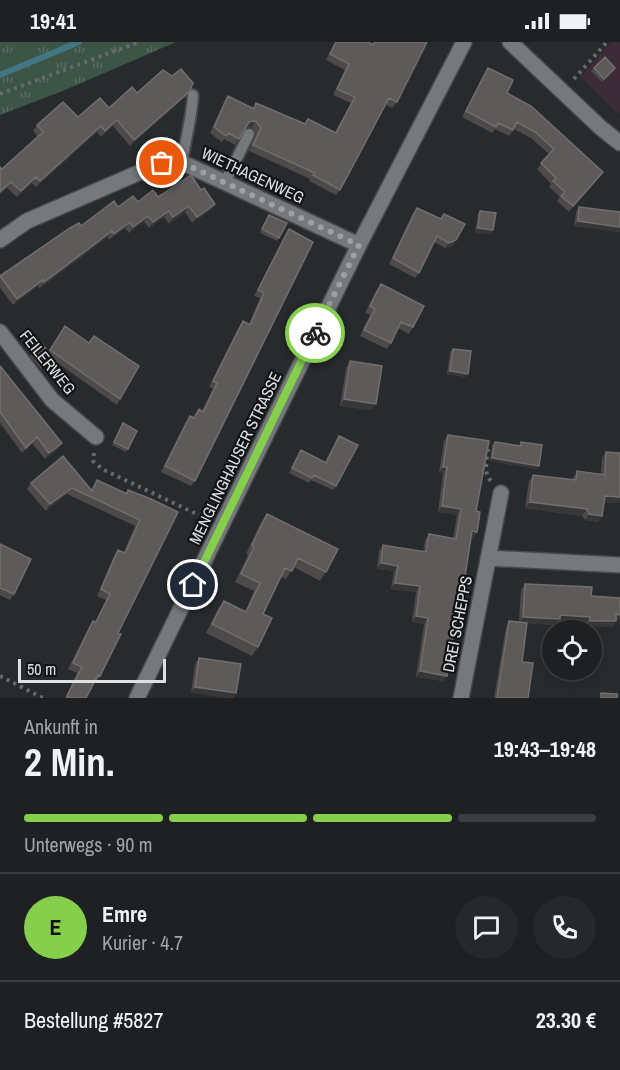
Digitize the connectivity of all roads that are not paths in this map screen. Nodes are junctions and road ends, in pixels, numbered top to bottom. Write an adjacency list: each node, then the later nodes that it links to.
1 (464, 42): 9 (street, MENGLINGHAUSER STRASSE)
2 (510, 42): 5 (street)
3 (193, 95): 6 (lane)
4 (249, 134): 7 (lane)
5 (620, 143)
6 (182, 163): 7 (street, WIETHAGENWEG); 8 (street, WIETHAGENWEG)
7 (225, 182): 9 (street, WIETHAGENWEG)
8 (0, 240)
9 (359, 245): 15 (street, MENGLINGHAUSER STRASSE)
10 (0, 332): 11 (street, FEILERWEG)
11 (96, 437)
12 (501, 493): 13 (street, DREI SCHEPPS)
13 (488, 558): 14 (street, DREI SCHEPPS); 16 (street, DREI SCHEPPS)
14 (620, 565)
15 (137, 698)
16 (461, 698)

